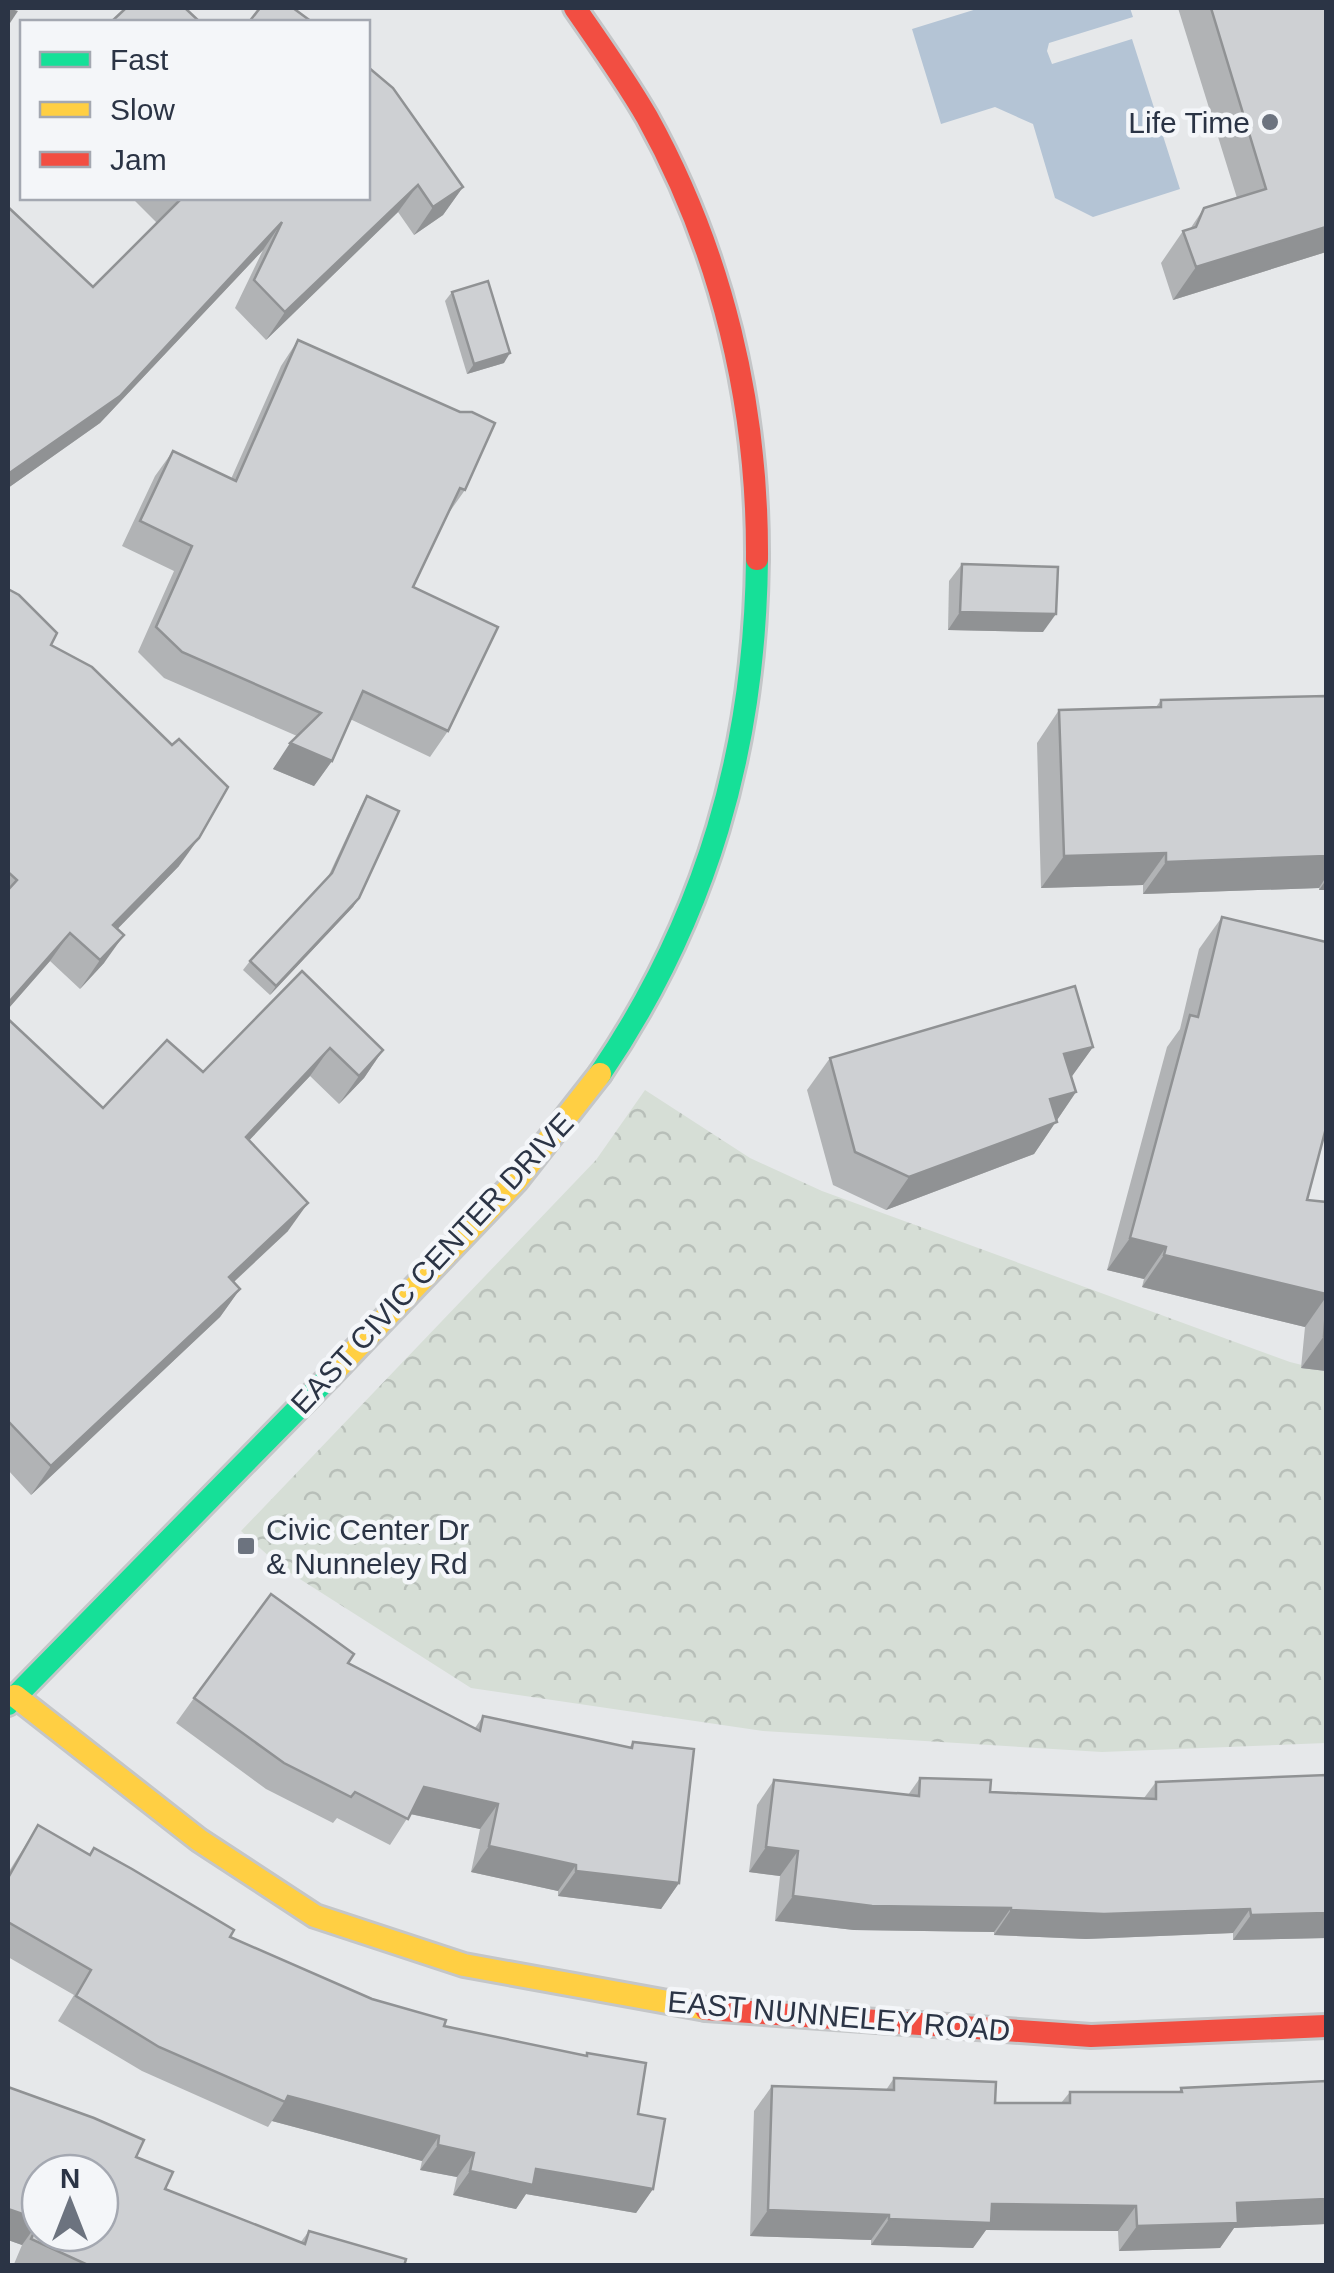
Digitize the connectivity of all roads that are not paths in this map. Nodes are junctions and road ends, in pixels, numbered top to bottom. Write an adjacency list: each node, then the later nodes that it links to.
1 (575, 8): 2 (street, EAST CIVIC CENTER DRIVE)
2 (11, 1700): 3 (street, EAST NUNNELEY ROAD)
3 (1326, 2026)

